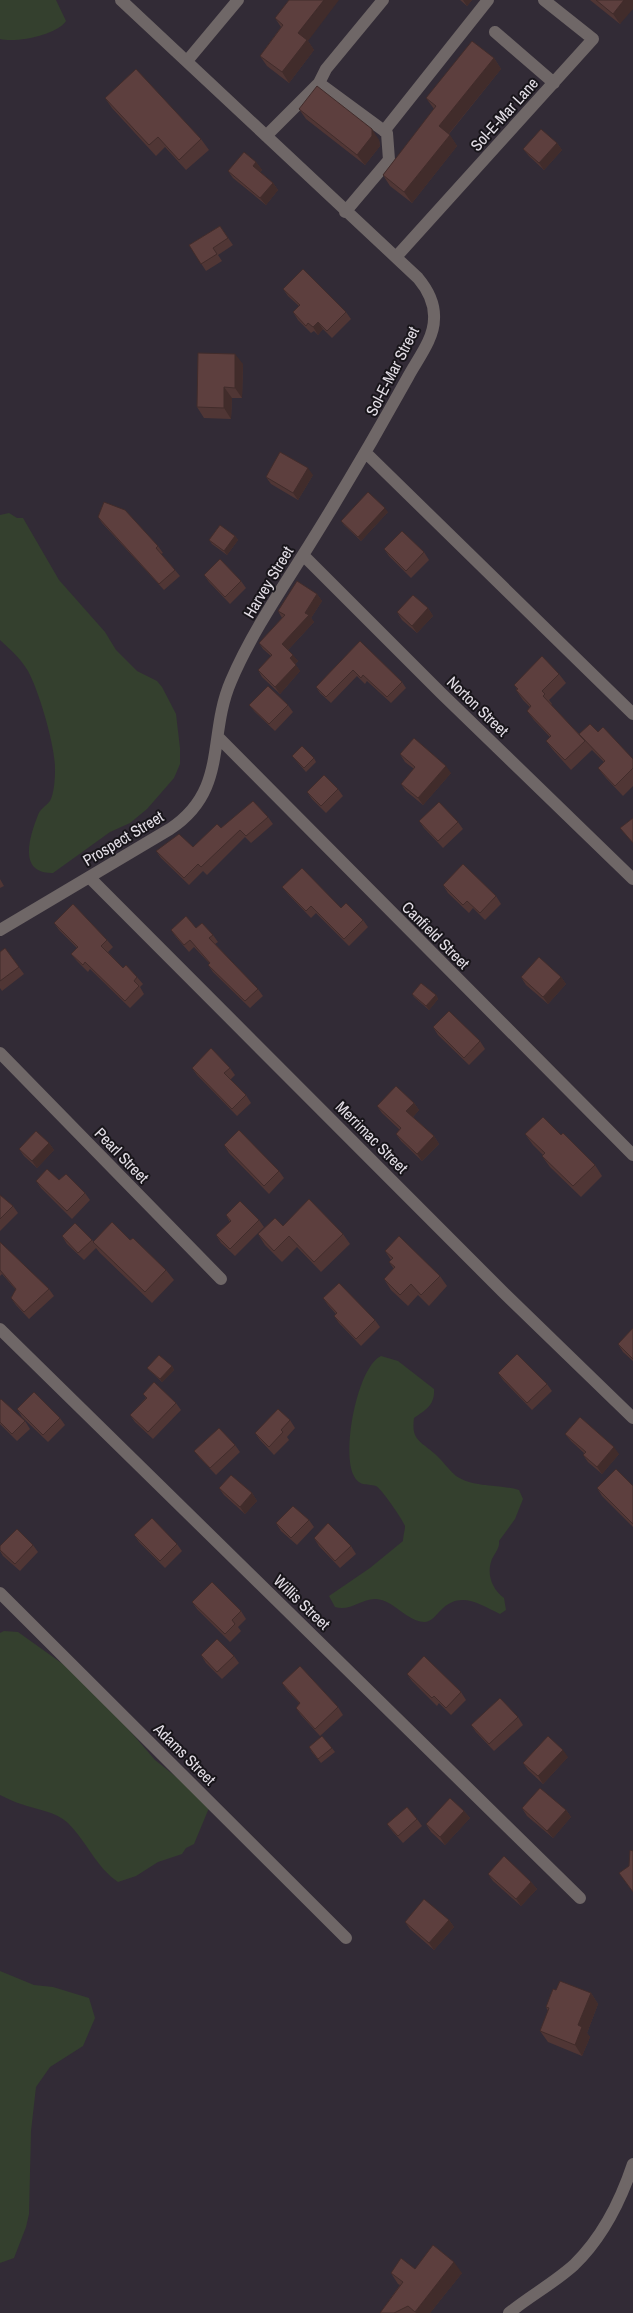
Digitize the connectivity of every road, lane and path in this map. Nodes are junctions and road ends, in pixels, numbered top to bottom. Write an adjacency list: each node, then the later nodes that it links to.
1 (121, 0): 7 (street, Sol-E-Mar Street)
2 (238, 0): 7 (street)
3 (383, 0): 8 (street)
4 (488, 0): 10 (street)
5 (544, 0): 9 (street, Sol-E-Mar Lane)
6 (495, 32): 9 (street)
7 (187, 61): 11 (street, Sol-E-Mar Street)
8 (319, 83): 10 (street); 11 (street)
9 (554, 83): 13 (street, Sol-E-Mar Lane)
10 (384, 131): 12 (street)
11 (266, 136): 12 (street, Sol-E-Mar Street)
12 (346, 212): 13 (street, Sol-E-Mar Street)
13 (396, 257): 14 (street, Sol-E-Mar Street)
14 (366, 453): 15 (street, Harvey Street); 16 (street)
15 (302, 555): 17 (street, Harvey Street); 19 (street, Norton Street)
16 (633, 714)
17 (218, 737): 18 (street, Prospect Street); 22 (street, Canfield Street)
18 (89, 877): 20 (street, Prospect Street); 25 (street, Merrimac Street)
19 (633, 878)
20 (0, 930)
21 (0, 1053): 23 (street, Pearl Street)
22 (633, 1155)
23 (221, 1279)
24 (0, 1330): 27 (street, Willis Street)
25 (633, 1418)
26 (0, 1593): 28 (street, Adams Street)
27 (580, 1898)
28 (346, 1938)
29 (633, 2164): 30 (street)
30 (509, 2313)

